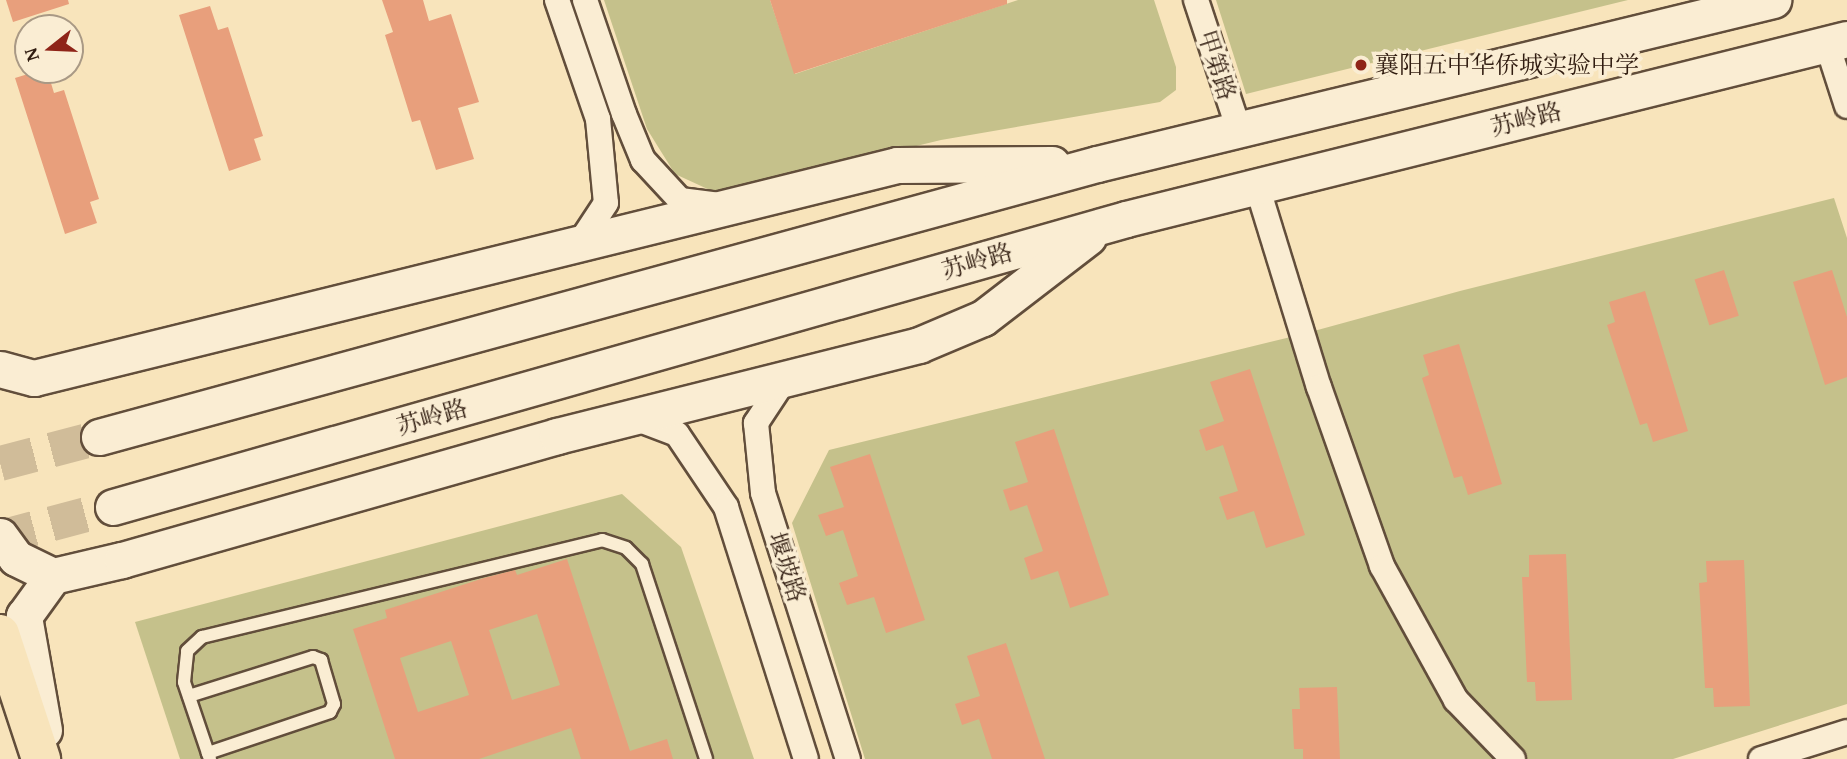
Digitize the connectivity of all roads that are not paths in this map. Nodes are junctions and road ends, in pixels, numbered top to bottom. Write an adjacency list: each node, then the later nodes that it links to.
1 (557, 0): 12 (street)
2 (1196, 0): 7 (street, 甲第路)
3 (1773, 0): 7 (main road)
4 (590, 2): 10 (street)
5 (1837, 42): 6 (street); 9 (main road, 苏岭路)
6 (1847, 106)
7 (1239, 130): 8 (main road)
8 (1097, 164): 10 (main road); 18 (main road)
9 (1257, 186): 11 (main road, 苏岭路); 31 (street)
10 (729, 206): 12 (main road)
11 (1126, 219): 15 (main road); 19 (main road, 苏岭路)
12 (581, 241): 14 (main road)
13 (0, 369): 14 (main road)
14 (34, 378): 16 (main road)
15 (785, 379): 17 (main road); 30 (street, 堰坡路)
16 (0, 395)
17 (632, 417): 21 (main road); 29 (street, 堰坡路)
18 (99, 437)
19 (114, 507)
20 (0, 536): 21 (main road)
21 (53, 576): 27 (main road)
22 (0, 634): 26 (main road)
23 (188, 696): 25 (lane); 25 (lane); 28 (lane)
24 (1847, 732): 32 (street)
25 (209, 756)
26 (41, 759)
27 (50, 759)
28 (706, 759)
29 (806, 759)
30 (848, 759)
31 (1513, 759)
32 (1761, 759)

